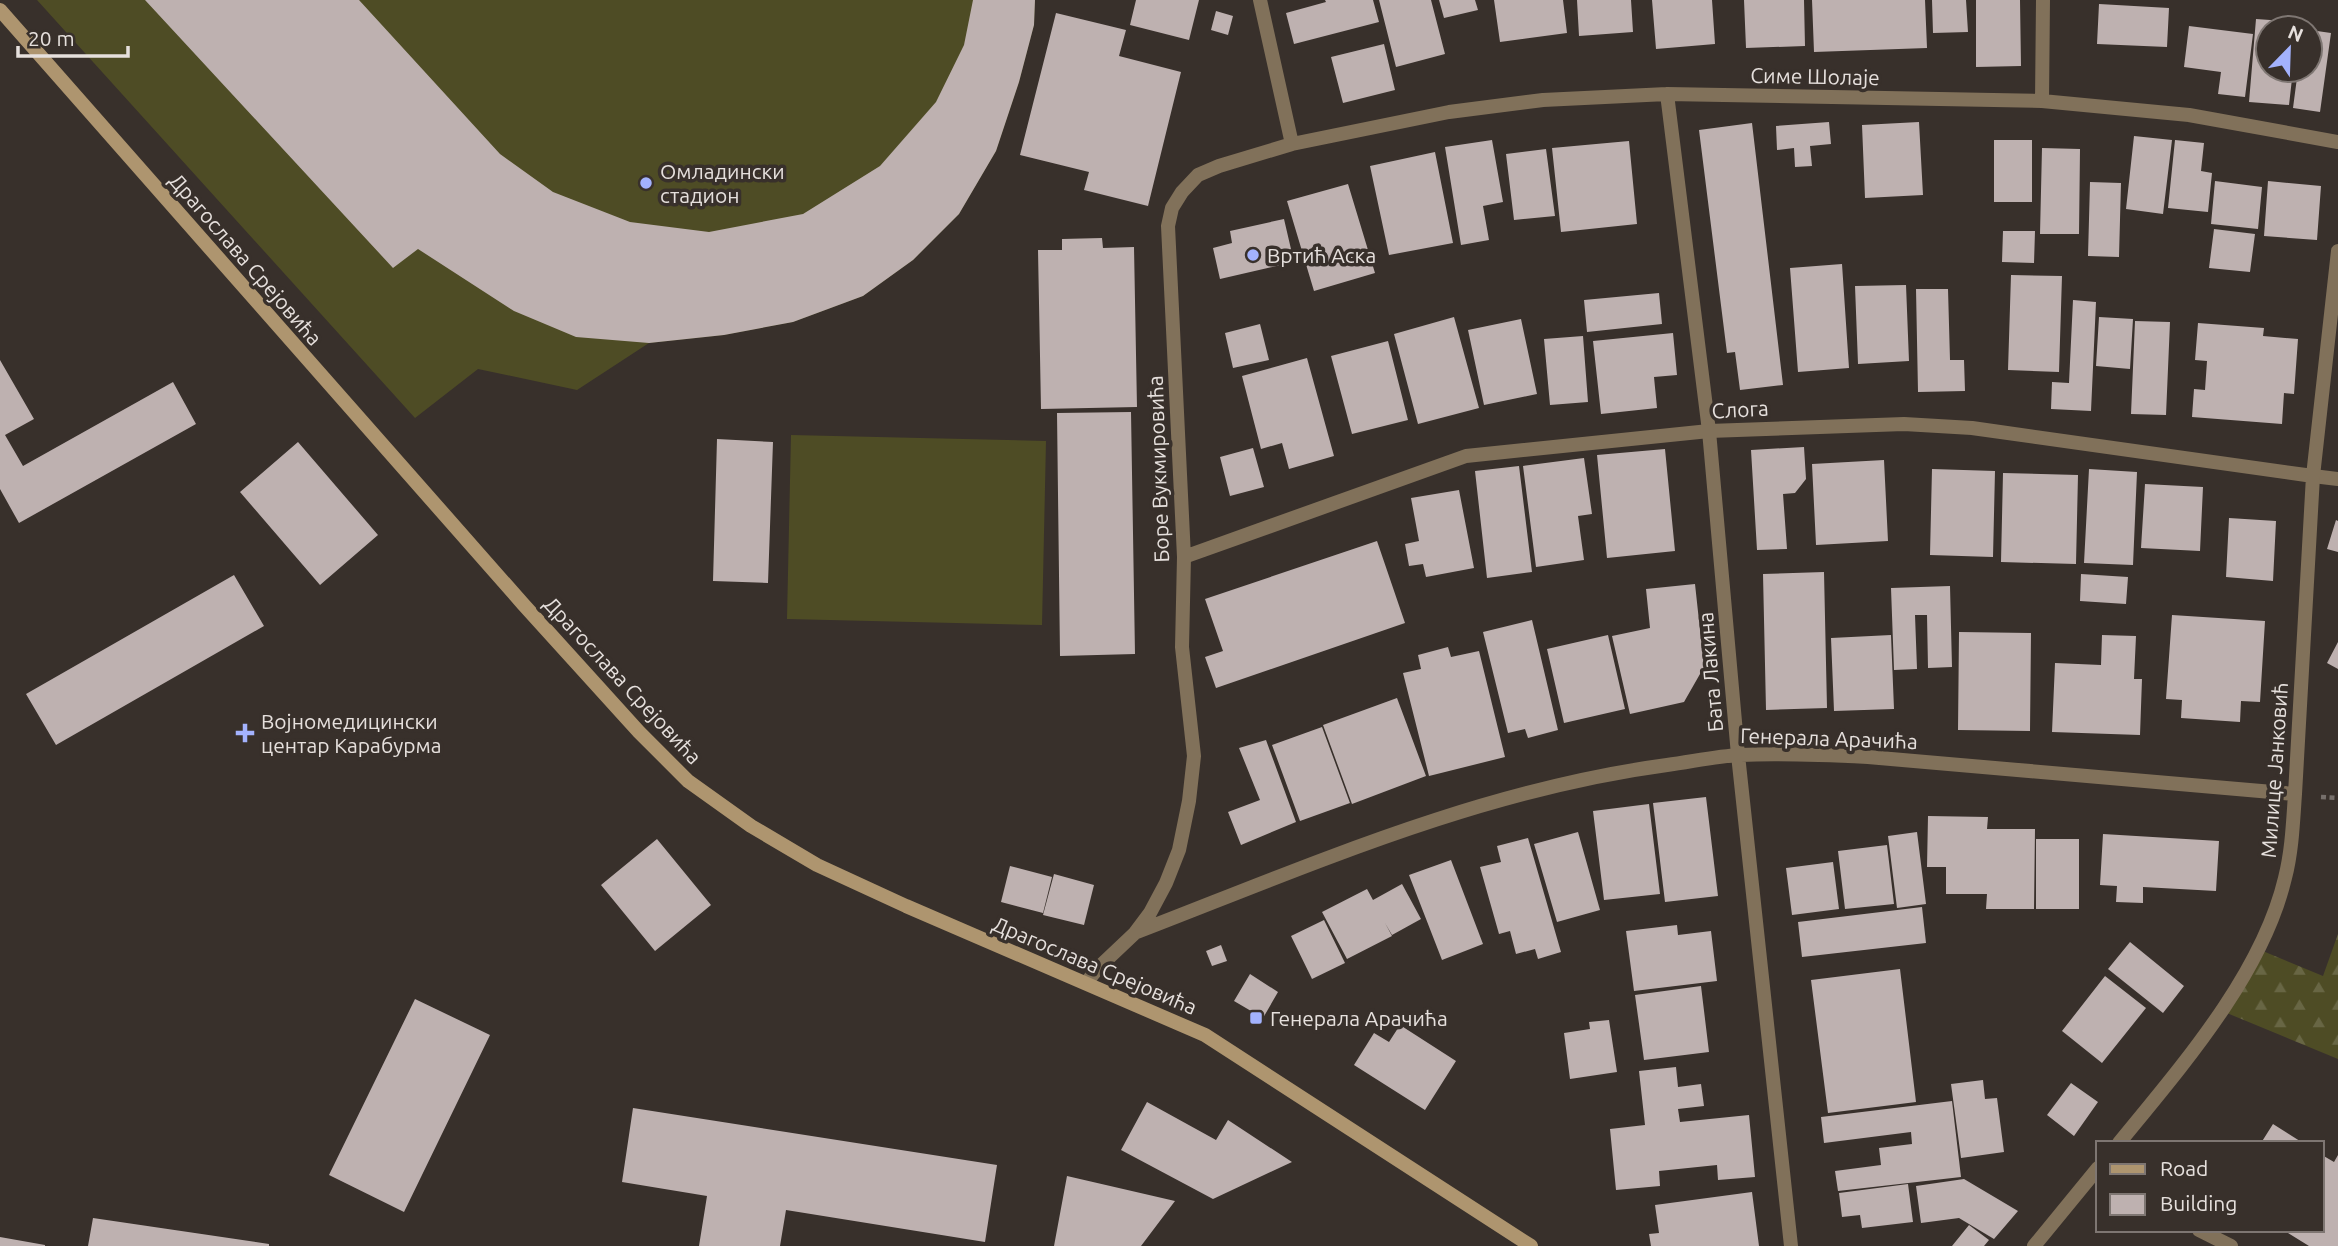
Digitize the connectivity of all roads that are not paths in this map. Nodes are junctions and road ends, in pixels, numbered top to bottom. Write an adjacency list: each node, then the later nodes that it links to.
1 (1260, 0): 7 (street)
2 (2043, 0): 5 (street)
3 (0, 10): 16 (main road, Драгослава Срејовића)
4 (1667, 94): 5 (street, Симе Шолаје); 7 (street, Симе Шолаје); 9 (street, Бата Лакина)
5 (2042, 101): 6 (street, Симе Шолаје)
6 (2338, 142)
7 (1292, 144): 12 (street, Боре Вукмировића)
8 (2338, 251): 10 (street, Милице Јанковић)
9 (1709, 431): 10 (street, Слога); 12 (street, Слога); 13 (street, Бата Лакина)
10 (2313, 475): 11 (street); 14 (street, Милице Јанковић)
11 (2338, 478)
12 (1184, 557): 15 (street, Боре Вукмировића)
13 (1738, 755): 14 (street, Генерала Арачића); 15 (street, Генерала Арачића); 21 (street, Бата Лакина)
14 (2295, 794): 17 (street, Милице Јанковић)
15 (1135, 933): 16 (street, Боре Вукмировића)
16 (1086, 983): 20 (main road, Драгослава Срејовића)
17 (2121, 1141)
18 (2096, 1174): 22 (street)
19 (2203, 1232): 23 (street)
20 (1531, 1246)
21 (1791, 1246)
22 (2034, 1246)
23 (2231, 1246)

